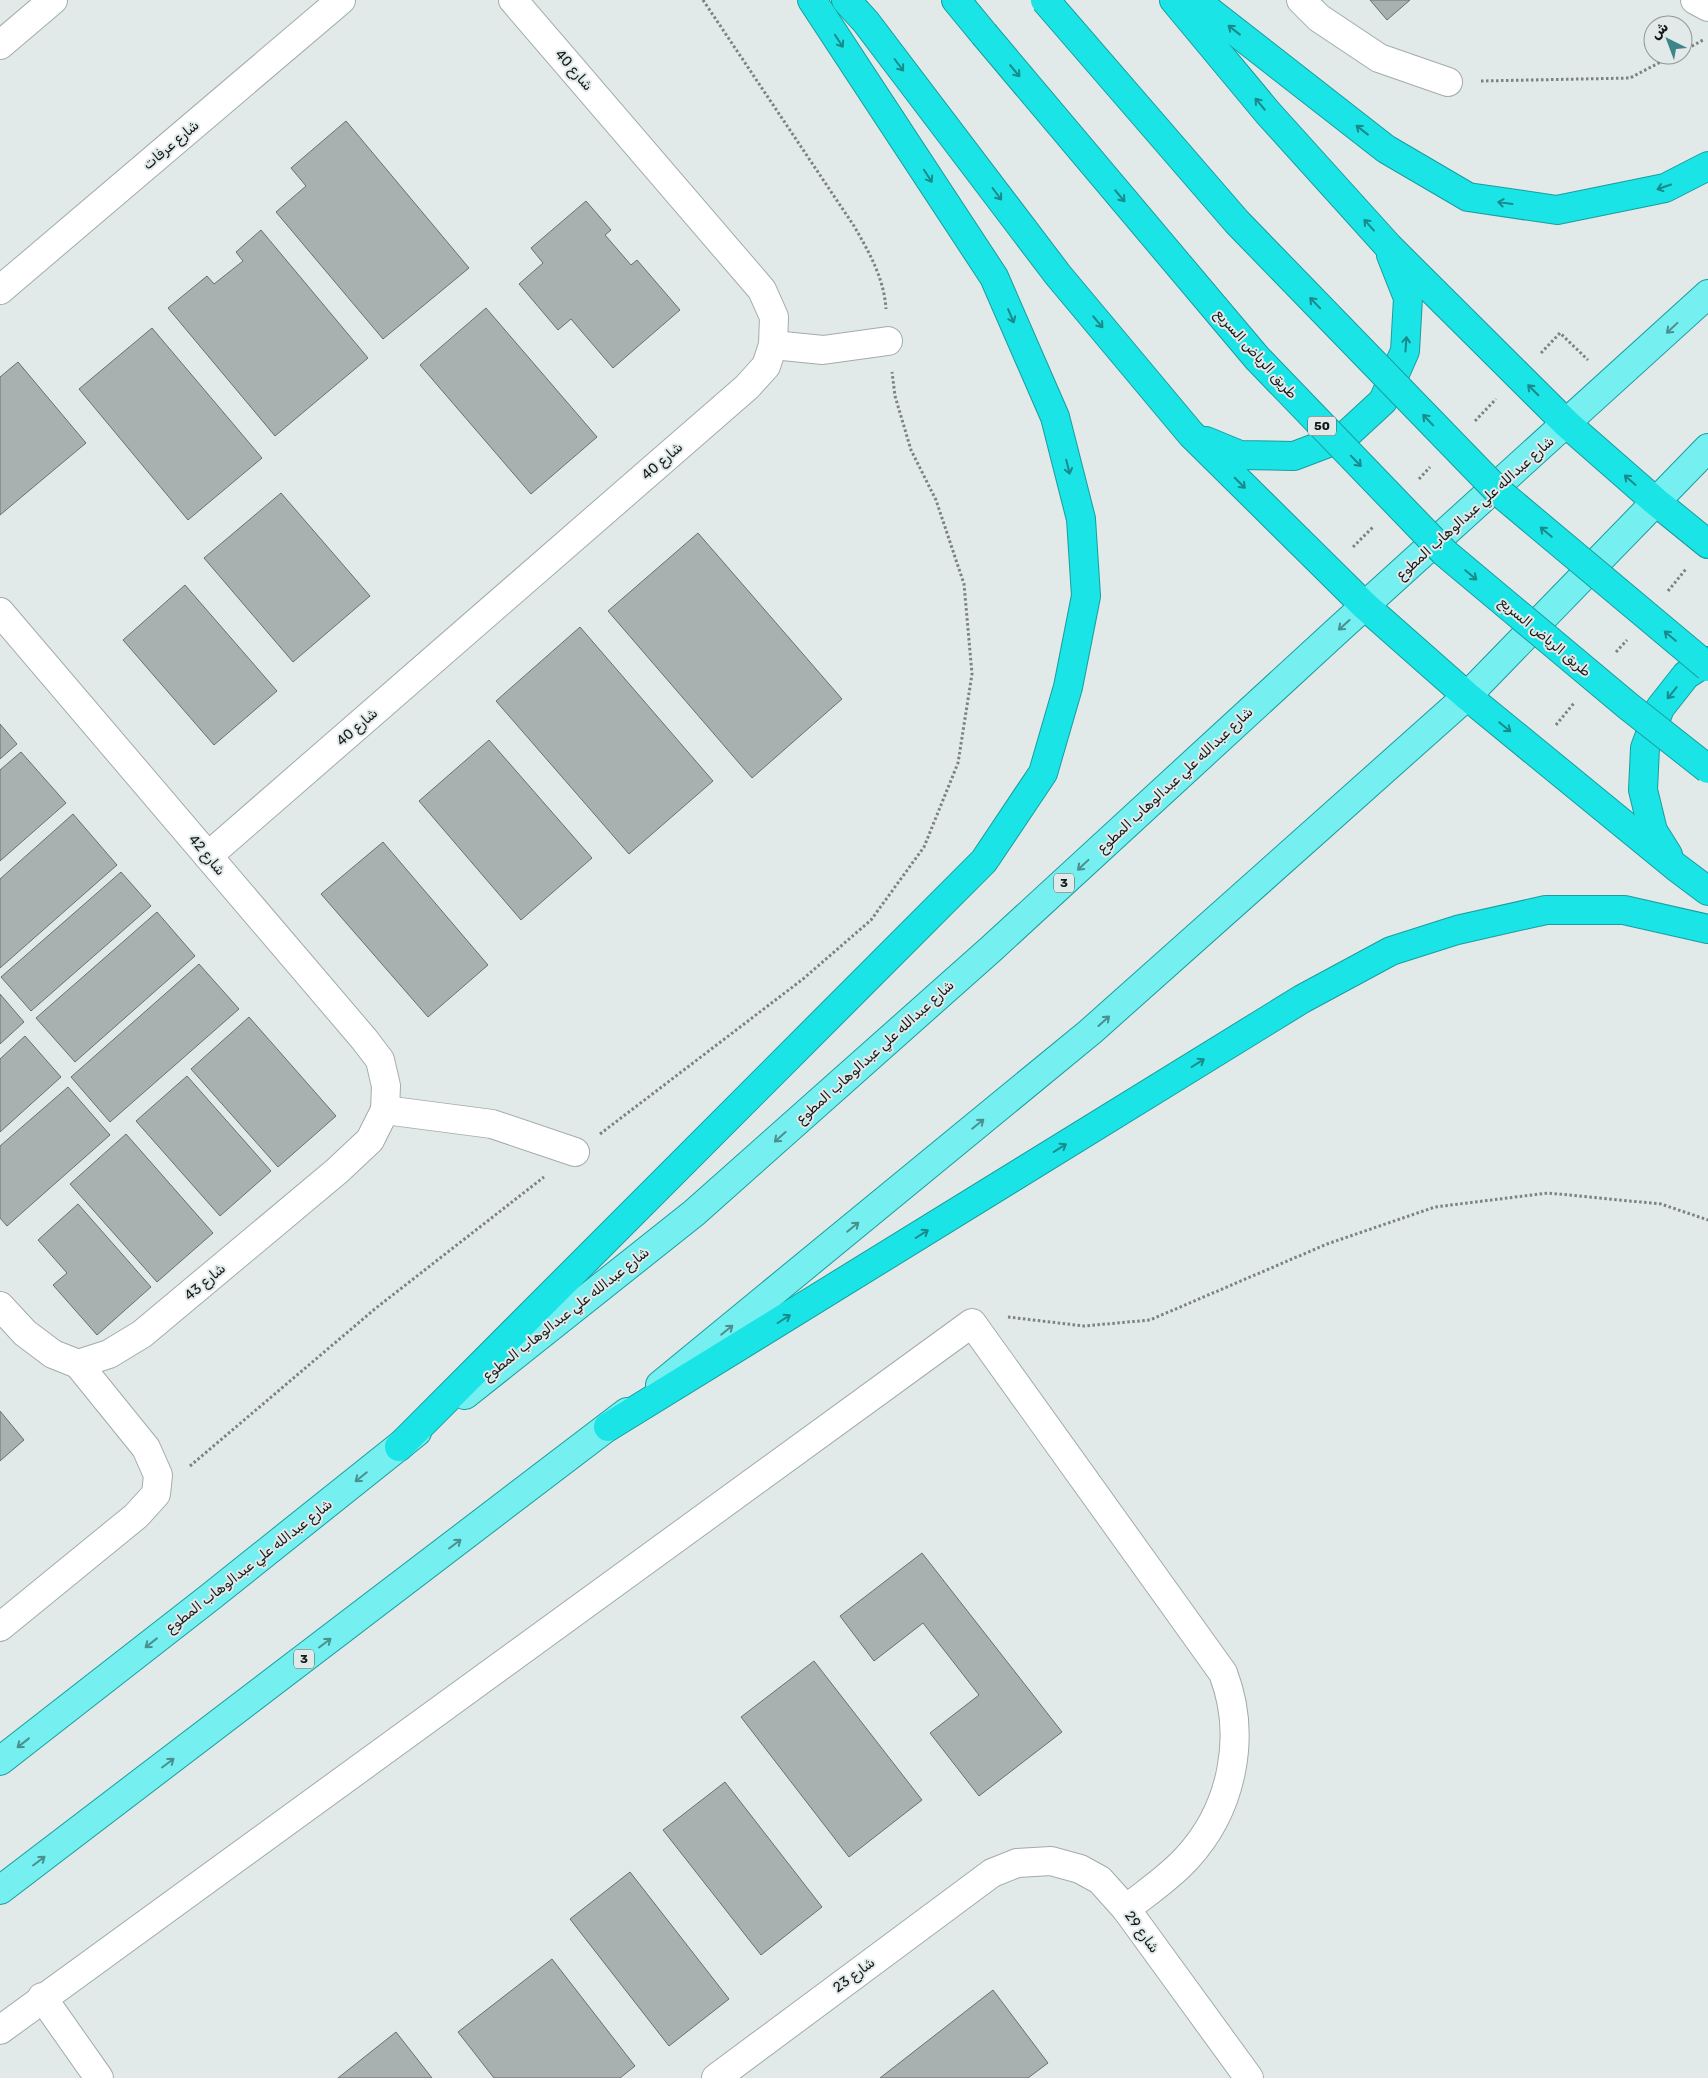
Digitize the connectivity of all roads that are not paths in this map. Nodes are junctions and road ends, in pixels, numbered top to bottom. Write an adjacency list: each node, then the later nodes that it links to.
1 (53, 0): 13 (street)
2 (341, 0): 17 (street, شارع عرفات)
3 (514, 0): 20 (street, شارع 40)
4 (812, 0): 41 (highway, one-way to 41)
5 (846, 0): 22 (highway, one-way to 22)
6 (956, 0): 31 (highway, طريق الرياض السريع / 50, one-way to 31, bridge)
7 (1045, 0): 29 (highway, one-way to 7, bridge)
8 (1174, 0): 16 (highway, one-way to 8)
9 (1195, 0): 15 (highway, one-way to 9)
10 (1301, 0): 14 (street)
11 (1695, 0): 12 (street)
12 (1708, 8)
13 (0, 45)
14 (1448, 82)
15 (1708, 166)
16 (1389, 247): 21 (highway, one-way to 16); 22 (highway, one-way to 16)
17 (0, 290)
18 (1708, 294): 21 (main road, شارع عبدالله علي عبدالوهاب المطوع / 3, one-way to 21)
19 (888, 341): 20 (street)
20 (773, 345): 32 (street, شارع 40)
21 (1567, 424): 24 (highway, one-way to 21); 26 (main road, شارع عبدالله علي عبدالوهاب المطوع / 3)
22 (1191, 434): 26 (highway, one-way to 26)
23 (1708, 448): 24 (main road, 3)
24 (1655, 501): 25 (highway); 30 (main road, 3)
25 (1708, 544)
26 (1365, 606): 30 (highway); 41 (main road, شارع عبدالله علي عبدالوهاب المطوع / 3, one-way to 41)
27 (0, 612): 32 (street, شارع 42)
28 (1708, 660): 33 (highway, one-way to 33)
29 (1708, 667)
30 (1467, 696): 33 (highway, one-way to 33); 40 (main road, 3, one-way to 30)
31 (1708, 769)
32 (208, 856): 36 (street, شارع 42)
33 (1676, 867): 34 (highway)
34 (1708, 891)
35 (1708, 929): 40 (highway, one-way to 35)
36 (385, 1110): 37 (street); 39 (street, شارع 43)
37 (575, 1152)
38 (0, 1306): 39 (street)
39 (78, 1364): 42 (street)
40 (608, 1427): 45 (main road, 3, one-way to 40)
41 (399, 1447): 43 (main road, شارع عبدالله علي عبدالوهاب المطوع / 3, one-way to 43)
42 (0, 1627)
43 (0, 1760)
44 (992, 1872): 46 (street, شارع 29); 50 (street, شارع 23)
45 (0, 1890)
46 (1126, 1910): 47 (street); 51 (street, شارع 29)
47 (42, 1997): 48 (street); 49 (street)
48 (0, 2030)
49 (99, 2078)
50 (716, 2078)
51 (1249, 2078)

